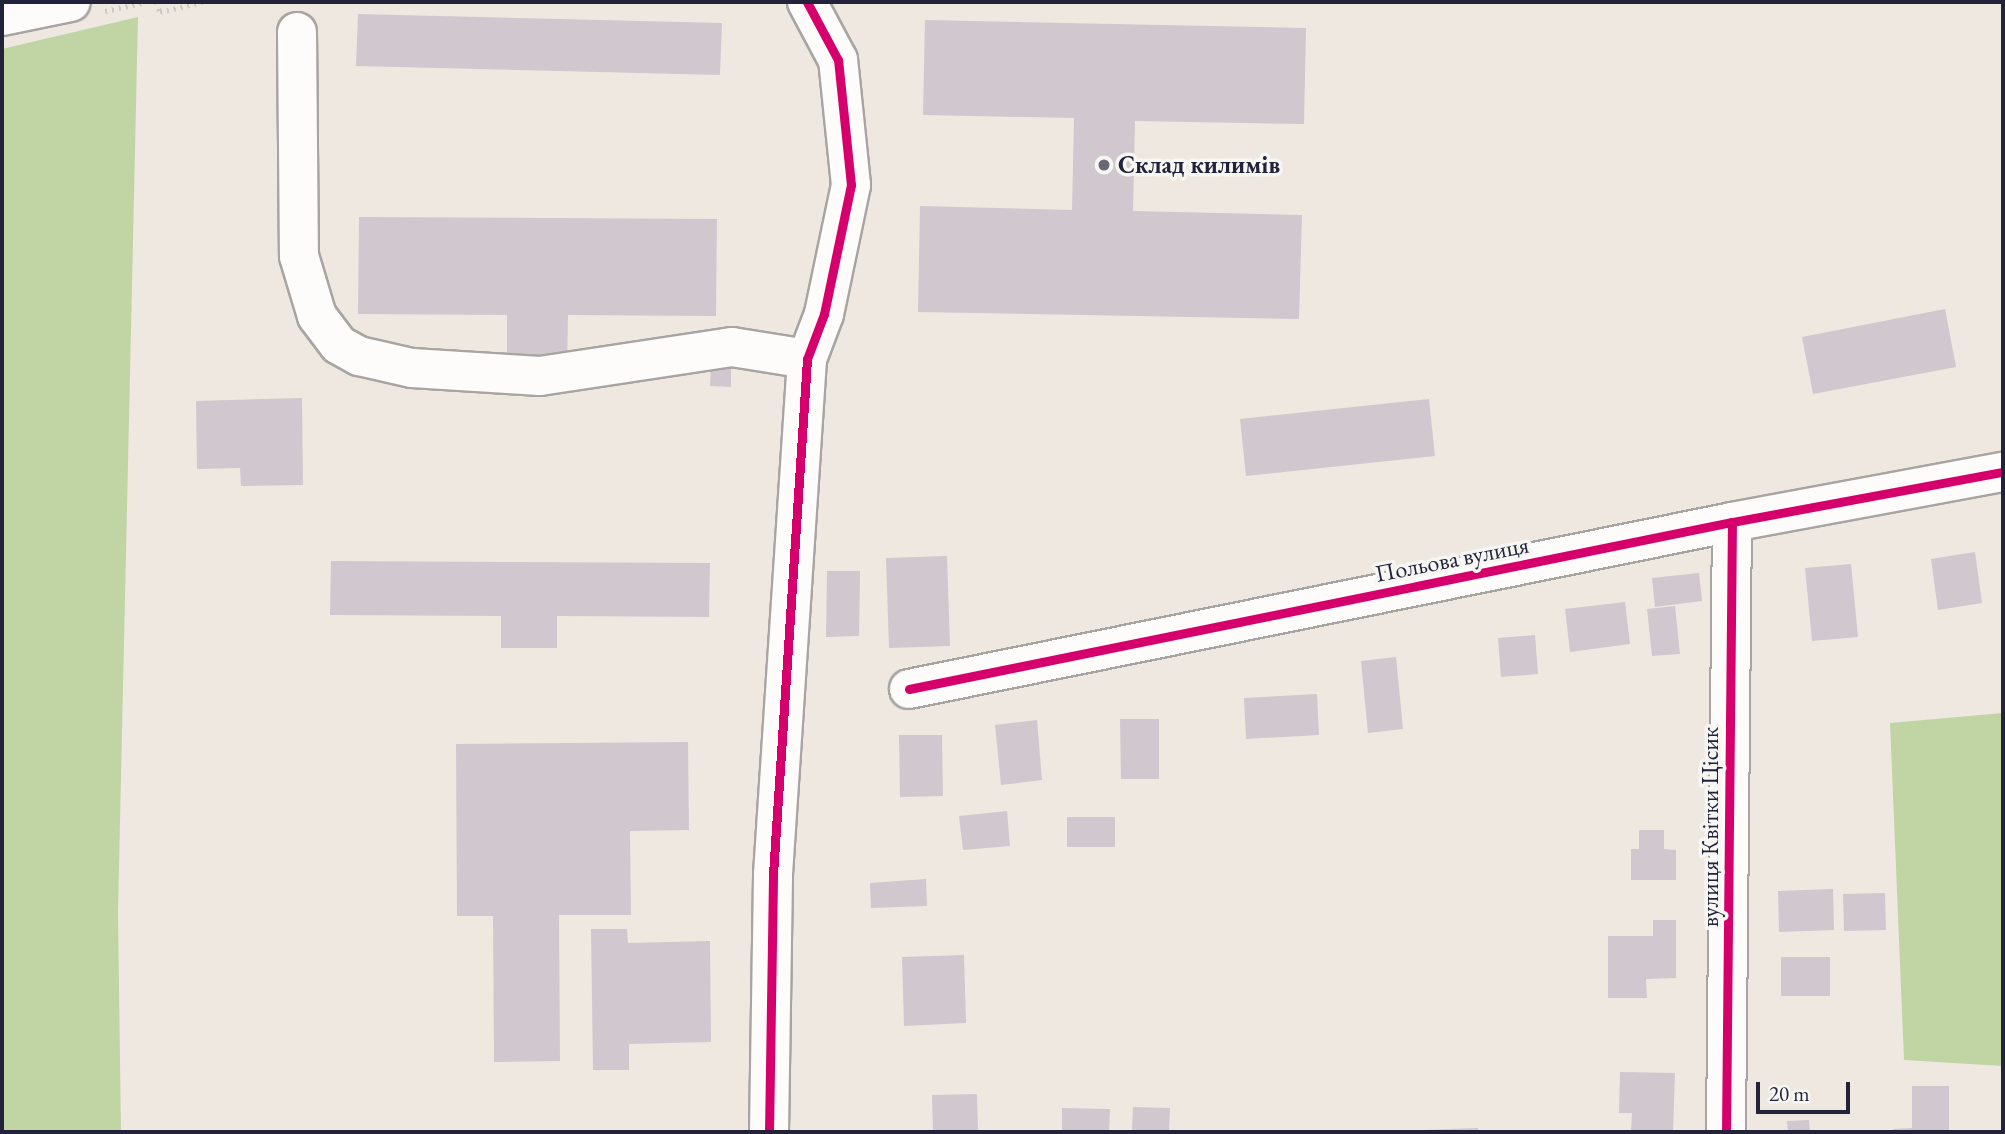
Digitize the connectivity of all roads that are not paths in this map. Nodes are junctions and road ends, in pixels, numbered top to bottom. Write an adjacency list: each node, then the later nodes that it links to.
1 (71, 2): 3 (street)
2 (807, 2): 5 (street)
3 (2, 16)
4 (297, 32): 5 (street)
5 (807, 359): 9 (street)
6 (2003, 472): 7 (street, Польова вулиця)
7 (1732, 522): 8 (street, Польова вулиця); 10 (street, вулиця Квітки Цісик)
8 (909, 689)
9 (769, 1132)
10 (1726, 1132)

